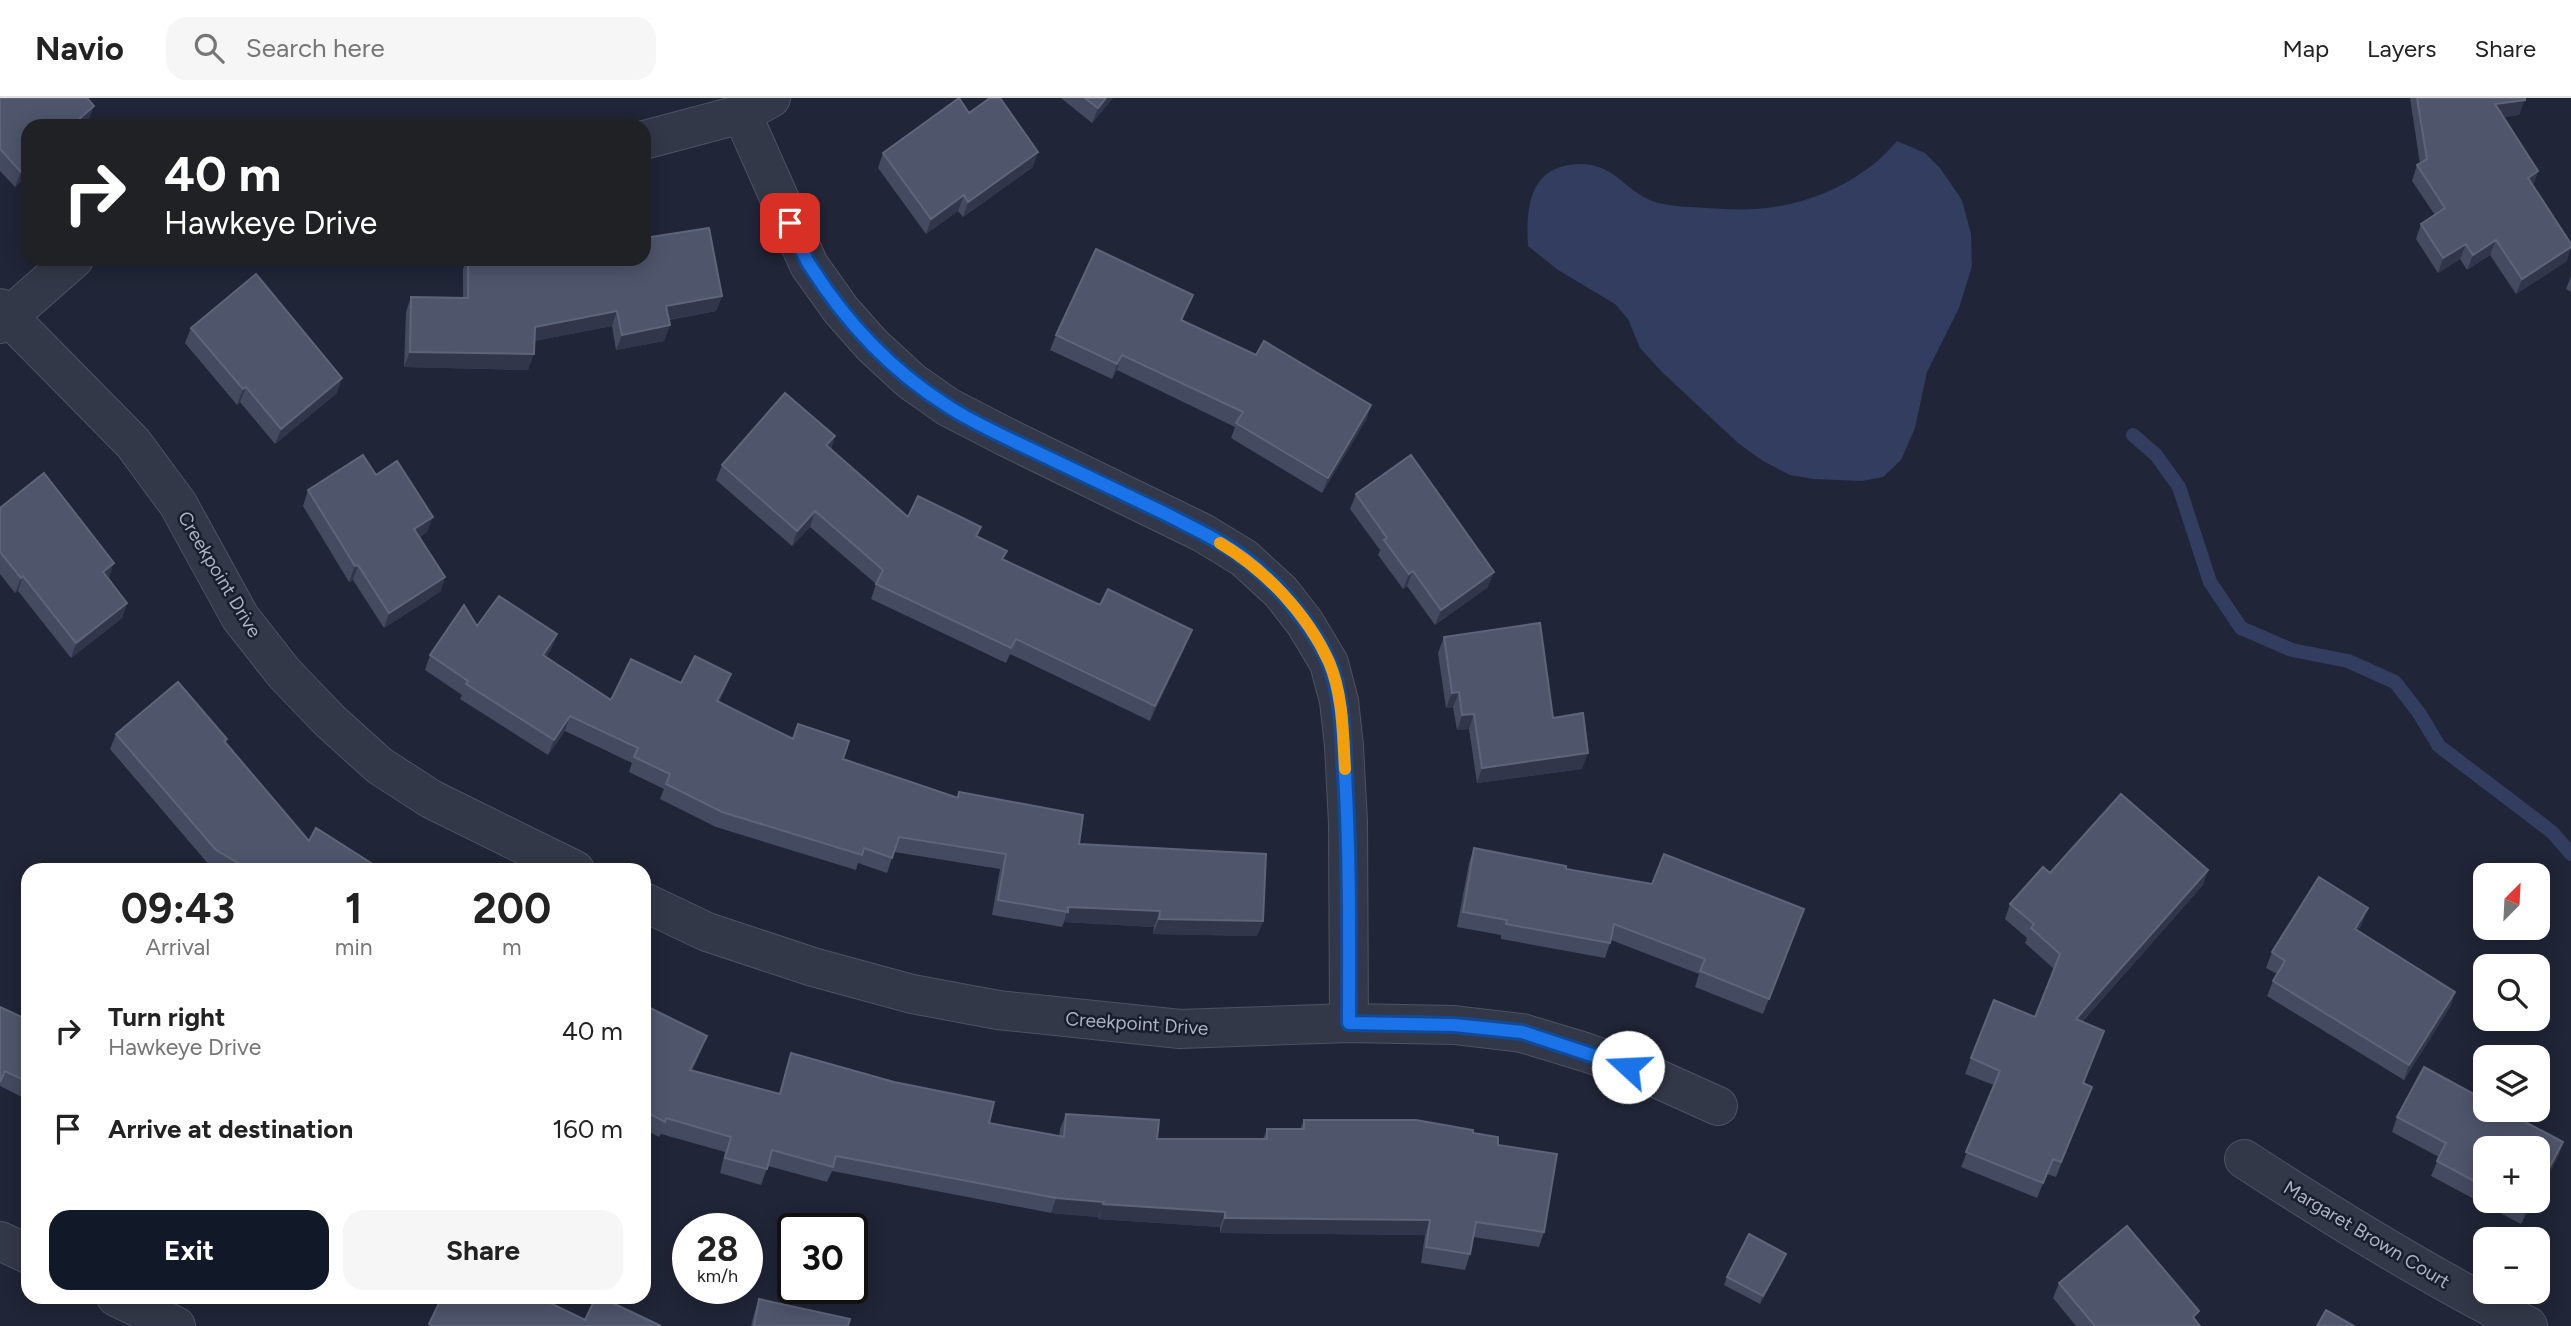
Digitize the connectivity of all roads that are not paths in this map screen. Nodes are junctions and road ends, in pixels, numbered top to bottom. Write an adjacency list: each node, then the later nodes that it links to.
1 (757, 106): 2 (street); 7 (street)
2 (651, 138)
3 (65, 266): 4 (street)
4 (3, 316): 5 (street, Creekpoint Drive)
5 (561, 863)
6 (651, 905): 7 (street, Creekpoint Drive)
7 (1349, 1023): 8 (street, Creekpoint Drive)
8 (1718, 1106)
9 (2244, 1159): 14 (street, Margaret Brown Court)
10 (0, 1241): 11 (street)
11 (21, 1251)
12 (130, 1304): 13 (street)
13 (176, 1326)
14 (2528, 1326)

